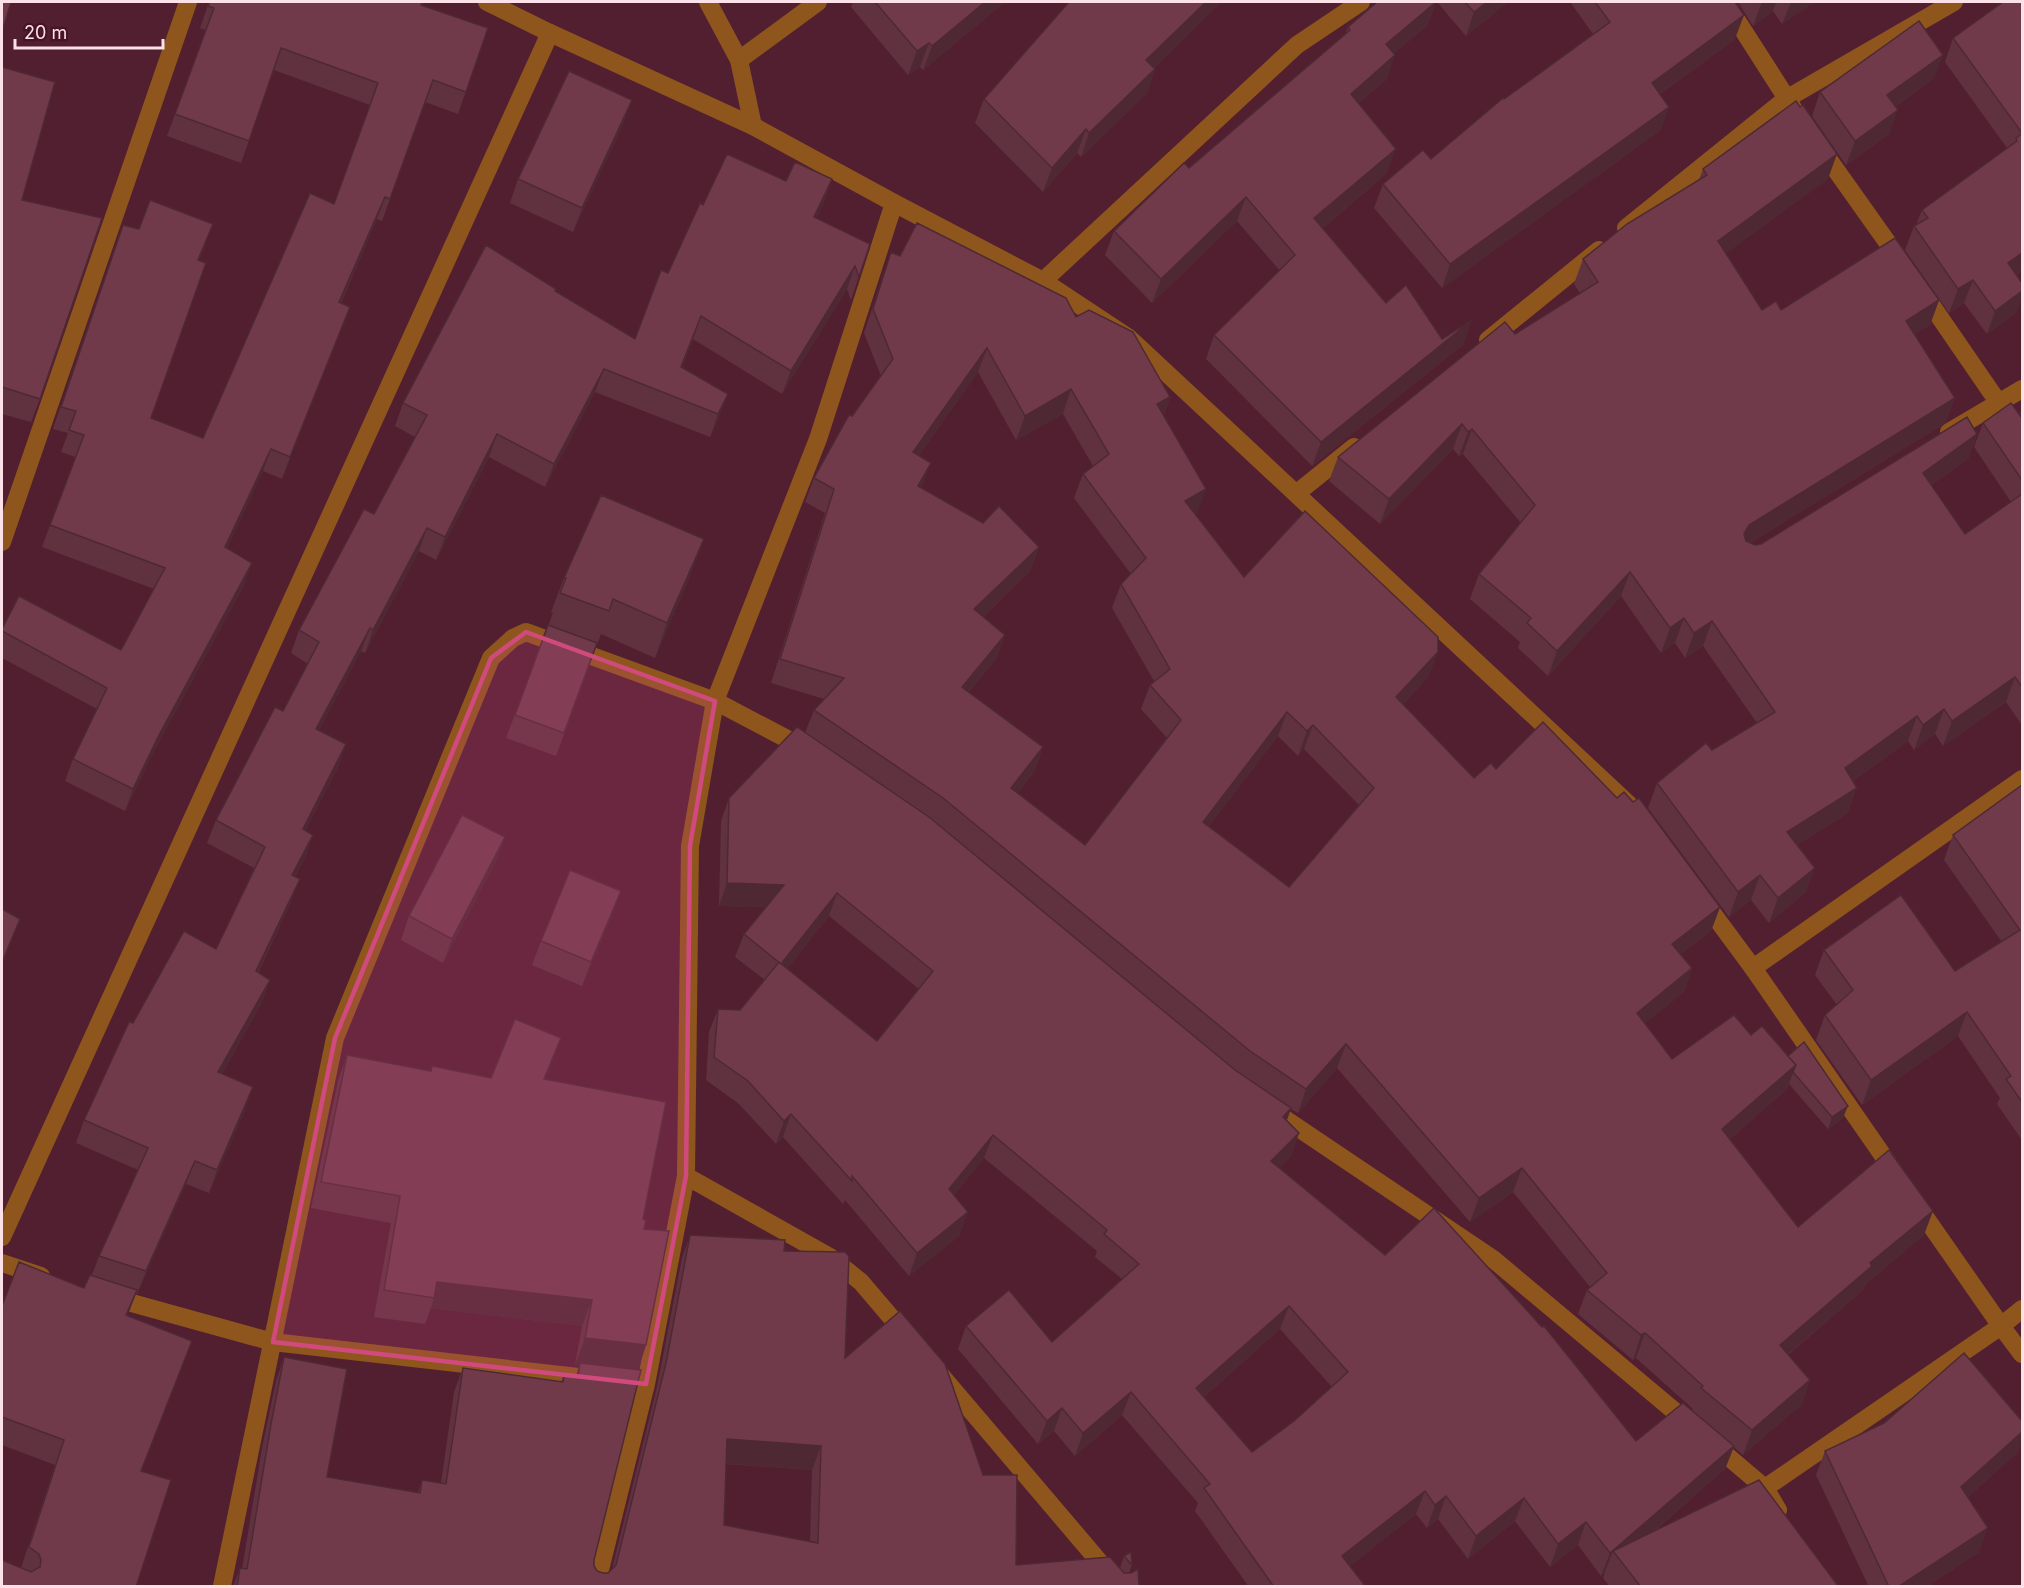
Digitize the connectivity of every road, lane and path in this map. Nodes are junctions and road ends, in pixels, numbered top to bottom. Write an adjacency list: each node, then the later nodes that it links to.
1 (188, 2): 21 (street)
2 (487, 2): 8 (street)
3 (708, 2): 9 (street)
4 (818, 2): 9 (street)
5 (1361, 2): 13 (street)
6 (1725, 2): 10 (street)
7 (1954, 2): 10 (street)
8 (550, 33): 11 (street); 30 (street)
9 (739, 60): 11 (street)
10 (1786, 99): 14 (street); 16 (street)
11 (753, 126): 12 (street)
12 (894, 203): 13 (street); 22 (street)
13 (1043, 280): 20 (street)
14 (1473, 352)
15 (2022, 389): 16 (street)
16 (1999, 401): 18 (street); 19 (street)
17 (1371, 434): 20 (street)
18 (2022, 437)
19 (1938, 439)
20 (1297, 493): 25 (street)
21 (2, 542)
22 (715, 701): 23 (street); 29 (street); 36 (street)
23 (825, 761)
24 (2022, 779): 27 (street)
25 (1647, 826)
26 (1690, 883): 27 (street)
27 (1753, 968): 35 (street)
28 (1253, 1097): 39 (street)
29 (686, 1176): 42 (street); 43 (street)
30 (2, 1237)
31 (2, 1263): 32 (street)
32 (59, 1281)
33 (93, 1292): 36 (street)
34 (2022, 1309): 35 (street)
35 (2001, 1326): 37 (street); 39 (street)
36 (273, 1342): 38 (street); 41 (street)
37 (2022, 1354)
38 (599, 1379)
39 (1765, 1488): 40 (street)
40 (1789, 1527)
41 (222, 1587)
42 (596, 1587)
43 (1120, 1587)

